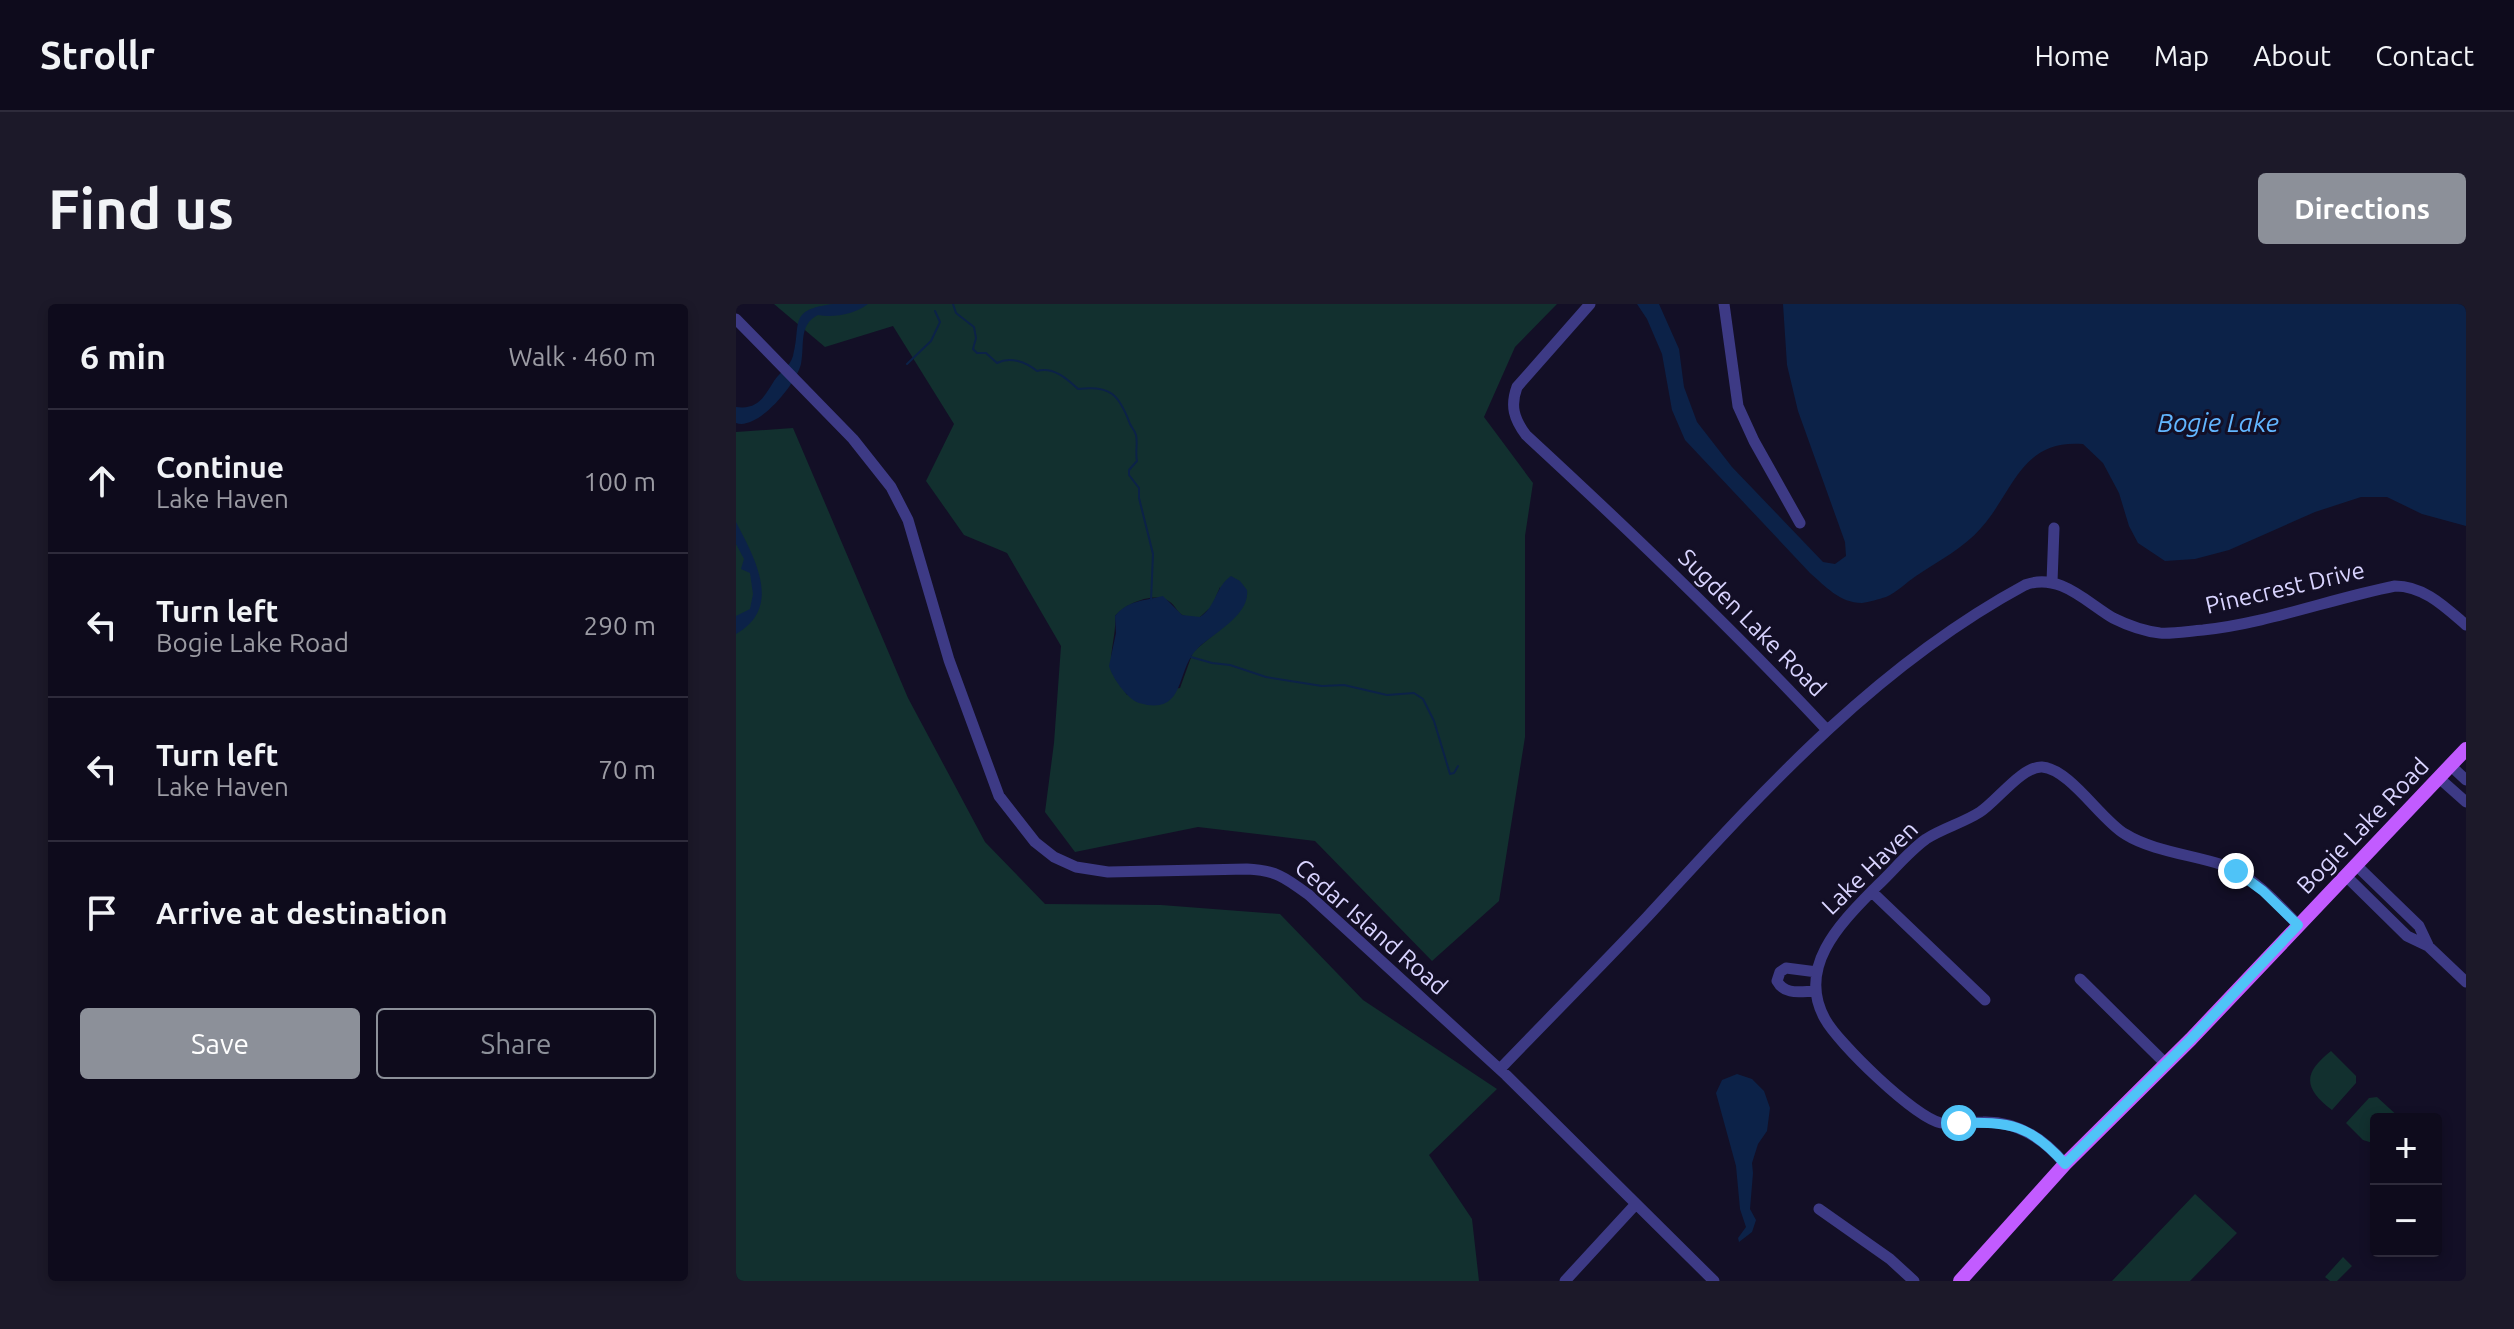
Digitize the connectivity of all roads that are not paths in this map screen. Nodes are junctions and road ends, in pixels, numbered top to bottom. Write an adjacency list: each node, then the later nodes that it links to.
1 (1590, 304): 8 (street, Sugden Lake Road)
2 (1724, 304): 4 (street)
3 (736, 319): 23 (street, Cedar Island Road)
4 (1800, 523)
5 (2054, 528): 6 (street)
6 (2052, 582): 7 (street, Pinecrest Drive); 8 (street)
7 (2466, 625)
8 (1827, 730): 23 (street, Sugden Lake Road)
9 (2466, 749): 10 (main road, Bogie Lake Road)
10 (2451, 766): 11 (main road, Bogie Lake Road); 12 (street)
11 (2439, 778): 13 (street); 14 (main road, Bogie Lake Road)
12 (2466, 780)
13 (2466, 802)
14 (2350, 870): 16 (main road, Bogie Lake Road); 19 (street)
15 (1872, 892): 16 (street, Lake Haven); 17 (street, Lake Haven); 21 (street)
16 (2298, 925): 22 (main road, Bogie Lake Road)
17 (1817, 972): 20 (street, Lake Haven); 20 (street)
18 (2080, 979): 22 (street)
19 (2466, 982)
20 (1816, 991): 24 (street, Lake Haven)
21 (1985, 1000)
22 (2165, 1063): 24 (main road, Bogie Lake Road)
23 (1500, 1069): 25 (street, Cedar Island Road)
24 (2065, 1164): 30 (main road, Bogie Lake Road)
25 (1635, 1205): 27 (street); 28 (street, Cedar Island Road)
26 (1819, 1209): 29 (street)
27 (1565, 1281)
28 (1714, 1281)
29 (1914, 1281)
30 (1960, 1281)

